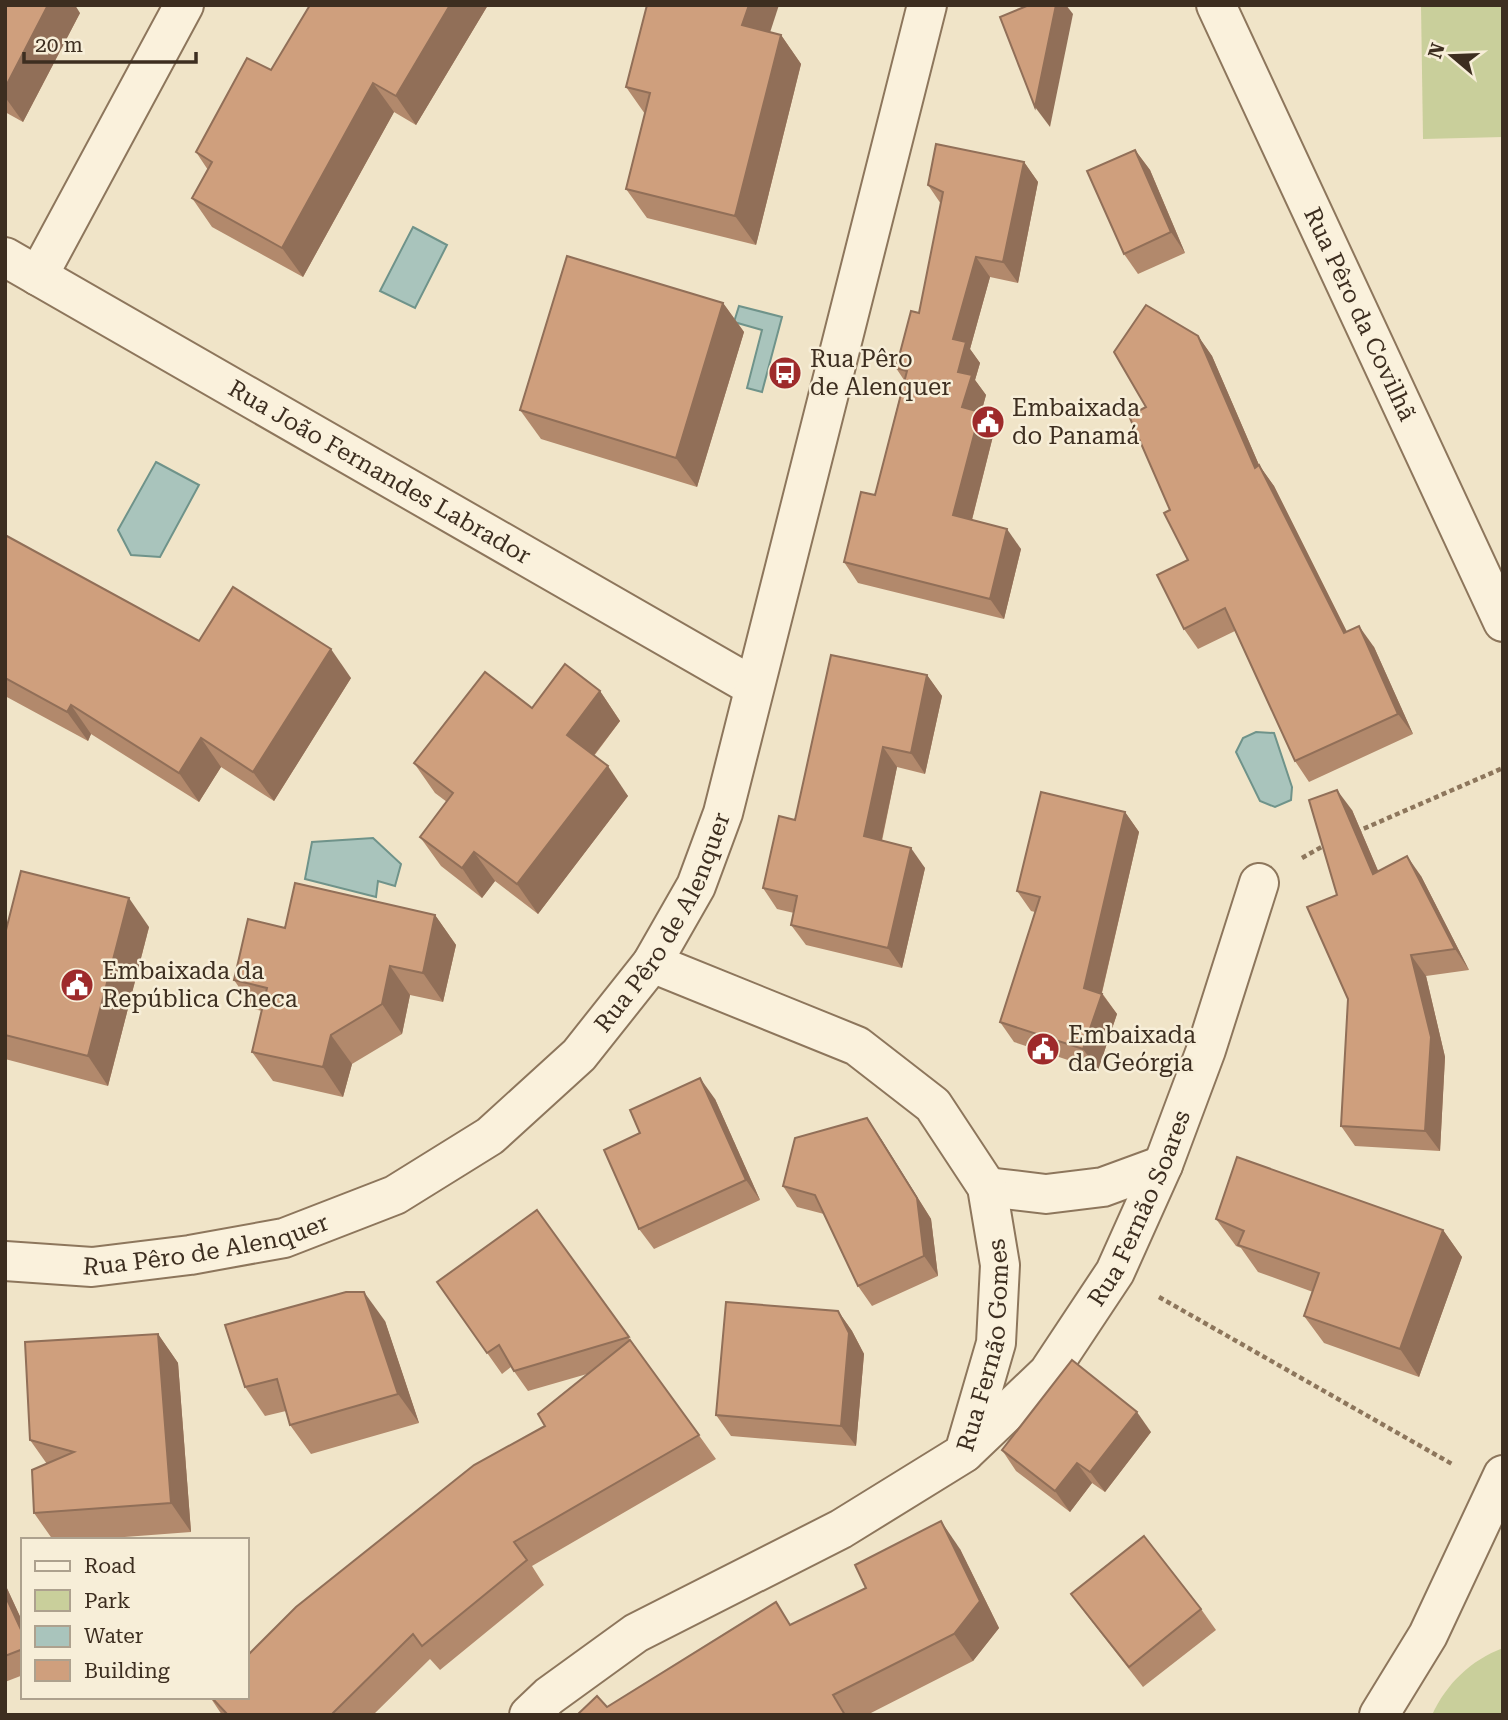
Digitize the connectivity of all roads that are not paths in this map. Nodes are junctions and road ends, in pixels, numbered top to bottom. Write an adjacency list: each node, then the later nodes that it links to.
1 (184, 5): 5 (street)
2 (927, 5): 7 (street, Rua Pêro de Alenquer)
3 (1216, 5): 6 (street, Rua Pêro da Covilhã)
4 (5, 257): 5 (street, Rua João Fernandes Labrador)
5 (38, 276): 7 (street, Rua João Fernandes Labrador)
6 (1503, 622)
7 (754, 687): 9 (street, Rua Pêro de Alenquer)
8 (1259, 883): 10 (street, Rua Fernão Soares)
9 (652, 963): 11 (street, Rua Fernão Gomes); 12 (street, Rua Pêro de Alenquer)
10 (1163, 1164): 11 (street); 13 (street, Rua Fernão Soares)
11 (987, 1187): 13 (street, Rua Fernão Gomes)
12 (5, 1262)
13 (964, 1453): 15 (street, Rua Fernão Gomes)
14 (1501, 1486): 16 (street)
15 (529, 1715)
16 (1379, 1715)

